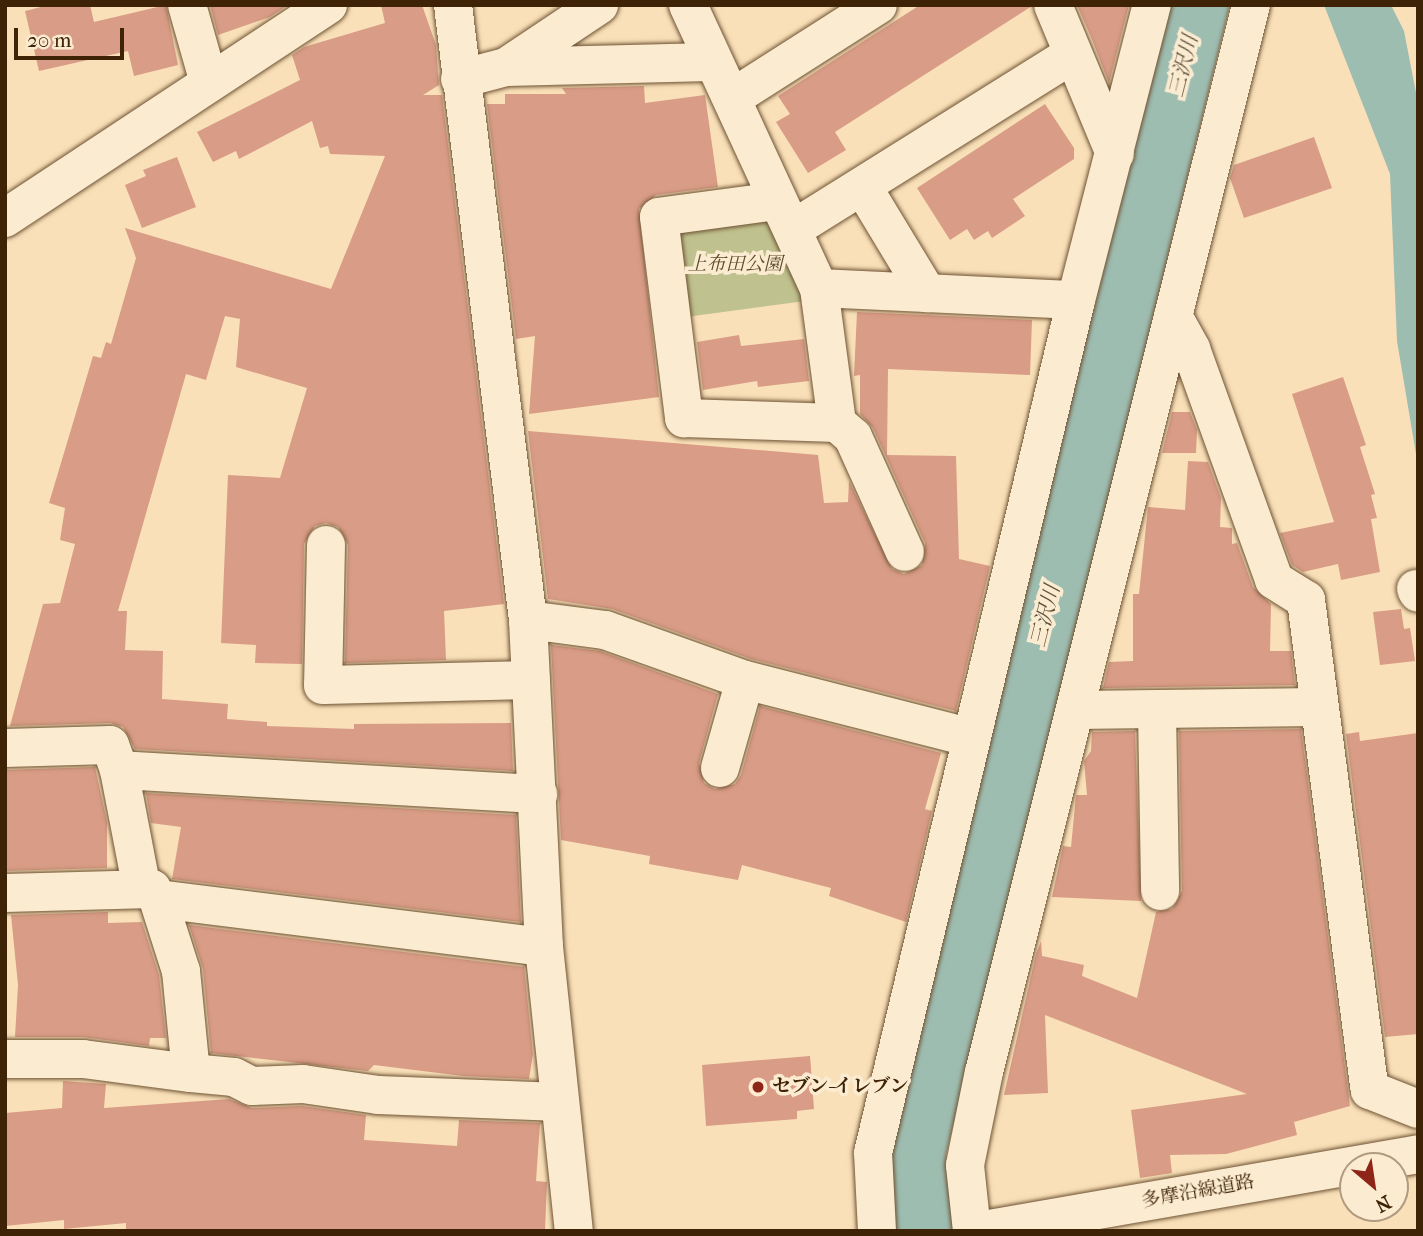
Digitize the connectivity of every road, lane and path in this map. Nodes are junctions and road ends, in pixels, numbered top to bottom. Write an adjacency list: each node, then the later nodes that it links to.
1 (187, 5): 14 (street)
2 (328, 5): 14 (street)
3 (453, 5): 13 (street)
4 (599, 5): 12 (street)
5 (688, 5): 11 (street)
6 (878, 5): 15 (street)
7 (1052, 5): 10 (street)
8 (1152, 5): 16 (street)
9 (1251, 5): 23 (street)
10 (1073, 54): 16 (street); 17 (street)
11 (711, 62): 12 (street); 15 (street)
12 (506, 67): 13 (street)
13 (460, 79): 27 (street)
14 (209, 83): 19 (street)
15 (732, 98): 18 (street)
16 (1115, 154): 22 (street)
17 (864, 189): 18 (street); 21 (street)
18 (785, 215): 20 (street); 24 (street)
19 (5, 218)
20 (819, 288): 21 (street); 24 (street)
21 (927, 293): 22 (street)
22 (1076, 300): 33 (street)
23 (1173, 316): 30 (street); 31 (street)
24 (837, 423): 26 (street)
25 (326, 545): 28 (street)
26 (905, 552)
27 (528, 620): 28 (street); 29 (street)
28 (531, 680): 37 (street)
29 (745, 680): 33 (street); 35 (street)
30 (1319, 707): 32 (street); 45 (street)
31 (1076, 710): 32 (street); 49 (street)
32 (1157, 711): 38 (street)
33 (972, 738): 48 (street)
34 (5, 748): 36 (street)
35 (720, 768)
36 (119, 770): 37 (street); 40 (street)
37 (538, 794): 41 (street)
38 (1160, 891)
39 (5, 893): 40 (street)
40 (150, 894): 41 (street); 43 (street)
41 (544, 947): 44 (street)
42 (5, 1059): 43 (street)
43 (191, 1073): 44 (street)
44 (560, 1102): 47 (street)
45 (1418, 1109)
46 (1418, 1154): 50 (street, 多摩沿線道路)
47 (574, 1231)
48 (877, 1231)
49 (972, 1231)
50 (978, 1231)

